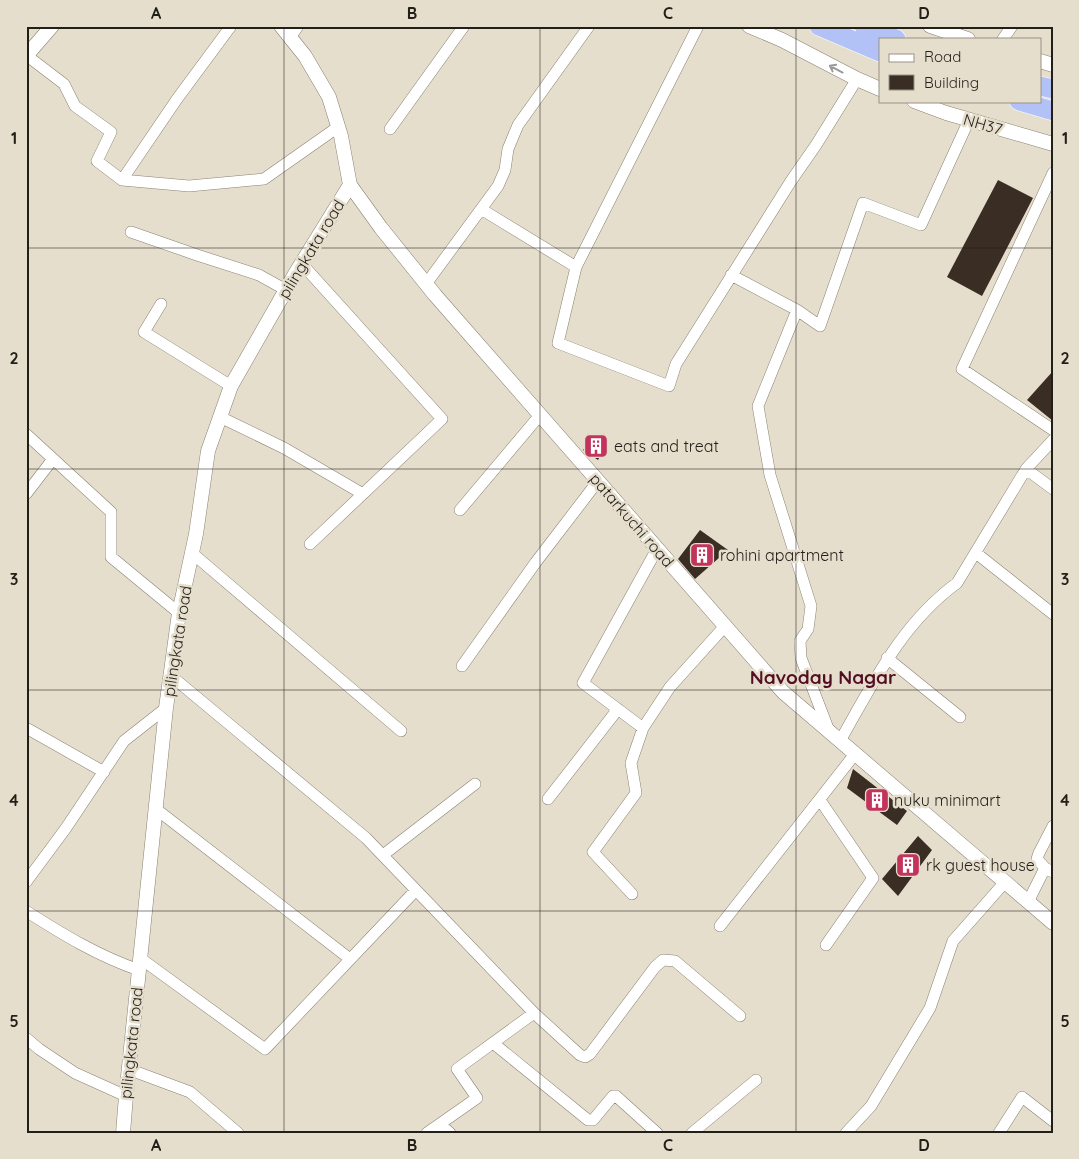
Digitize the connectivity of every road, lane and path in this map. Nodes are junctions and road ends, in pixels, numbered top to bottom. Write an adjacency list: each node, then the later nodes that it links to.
1 (40, 26): 17 (street)
2 (52, 26): 19 (street)
3 (231, 26): 30 (street)
4 (281, 26): 13 (street, patarkuchi road)
5 (464, 26): 27 (street)
6 (590, 26): 32 (street)
7 (698, 26): 35 (street)
8 (749, 26): 20 (street, one-way to 8)
9 (819, 26): 18 (highway)
10 (864, 26): 14 (highway)
11 (930, 26): 15 (street)
12 (1012, 26): 16 (street)
13 (294, 32): 26 (street, patarkuchi road)
14 (894, 38)
15 (965, 38)
16 (1004, 38)
17 (26, 42)
18 (879, 52)
19 (26, 55): 30 (street)
20 (857, 80): 21 (street); 36 (street)
21 (879, 89)
22 (917, 102): 25 (street, NH37)
23 (1022, 102): 24 (highway)
24 (1053, 111)
25 (969, 120): 28 (street, NH37); 40 (street)
26 (338, 127): 30 (street); 31 (street, patarkuchi road)
27 (390, 129)
28 (1053, 144)
29 (1053, 173): 44 (street)
30 (122, 180)
31 (350, 185): 34 (street, pilingkata road); 37 (street, patarkuchi road)
32 (481, 209): 35 (street); 37 (street)
33 (131, 232): 38 (street)
34 (302, 264): 38 (street, pilingkata road); 52 (street)
35 (576, 268): 36 (street)
36 (731, 275): 40 (street)
37 (426, 284): 42 (street, patarkuchi road)
38 (286, 290): 41 (street, pilingkata road)
39 (161, 304): 41 (street)
40 (797, 310): 70 (street)
41 (231, 386): 43 (street, pilingkata road)
42 (540, 415): 49 (street, patarkuchi road); 53 (street)
43 (220, 417): 52 (street); 56 (street, pilingkata road)
44 (1053, 430)
45 (26, 434): 47 (street)
46 (1053, 440): 48 (street)
47 (53, 458): 51 (street); 58 (street)
48 (1026, 469): 50 (street); 57 (street)
49 (598, 481): 55 (street, patarkuchi road); 62 (street)
50 (1053, 489)
51 (26, 494)
52 (363, 494): 54 (street)
53 (460, 510)
54 (310, 544)
55 (657, 549): 60 (street, patarkuchi road); 65 (street)
56 (192, 553): 58 (street, pilingkata road); 69 (street)
57 (976, 553): 59 (street); 61 (street)
58 (179, 613): 63 (street, pilingkata road)
59 (1053, 614)
60 (725, 626): 67 (street); 70 (street, patarkuchi road)
61 (887, 658): 66 (street); 70 (street)
62 (462, 666)
63 (170, 675): 64 (street, pilingkata road); 78 (street)
64 (166, 708): 72 (street); 76 (street, pilingkata road)
65 (618, 710): 67 (street); 74 (street)
66 (960, 717)
67 (642, 728): 83 (street)
68 (28, 729): 72 (street)
69 (401, 731)
70 (835, 736): 71 (street, patarkuchi road)
71 (855, 754): 75 (street); 81 (street, patarkuchi road)
72 (104, 772): 80 (street)
73 (475, 784): 78 (street)
74 (548, 798)
75 (820, 800): 87 (street); 88 (street)
76 (156, 809): 89 (street); 90 (street, pilingkata road)
77 (1053, 826): 79 (street)
78 (383, 855): 82 (street)
79 (1049, 870): 84 (street)
80 (26, 882)
81 (1005, 882): 84 (street, patarkuchi road); 106 (street)
82 (416, 890): 89 (street); 91 (street)
83 (632, 894)
84 (1028, 902): 86 (street, patarkuchi road)
85 (26, 911): 90 (street)
86 (1053, 923)
87 (720, 926)
88 (826, 945)
89 (350, 960): 90 (street)
90 (139, 964): 95 (street, pilingkata road)
91 (534, 1013): 92 (street); 94 (street)
92 (740, 1016)
93 (26, 1038): 97 (street)
94 (493, 1043): 99 (street); 104 (street)
95 (128, 1069): 97 (street, pilingkata road); 101 (street)
96 (756, 1080): 105 (street)
97 (126, 1096): 100 (street, pilingkata road)
98 (1053, 1121): 107 (street)
99 (440, 1124): 102 (street); 103 (street)
100 (123, 1133)
101 (238, 1133)
102 (427, 1133)
103 (450, 1133)
104 (657, 1133)
105 (692, 1133)
106 (846, 1133)
107 (999, 1133)

